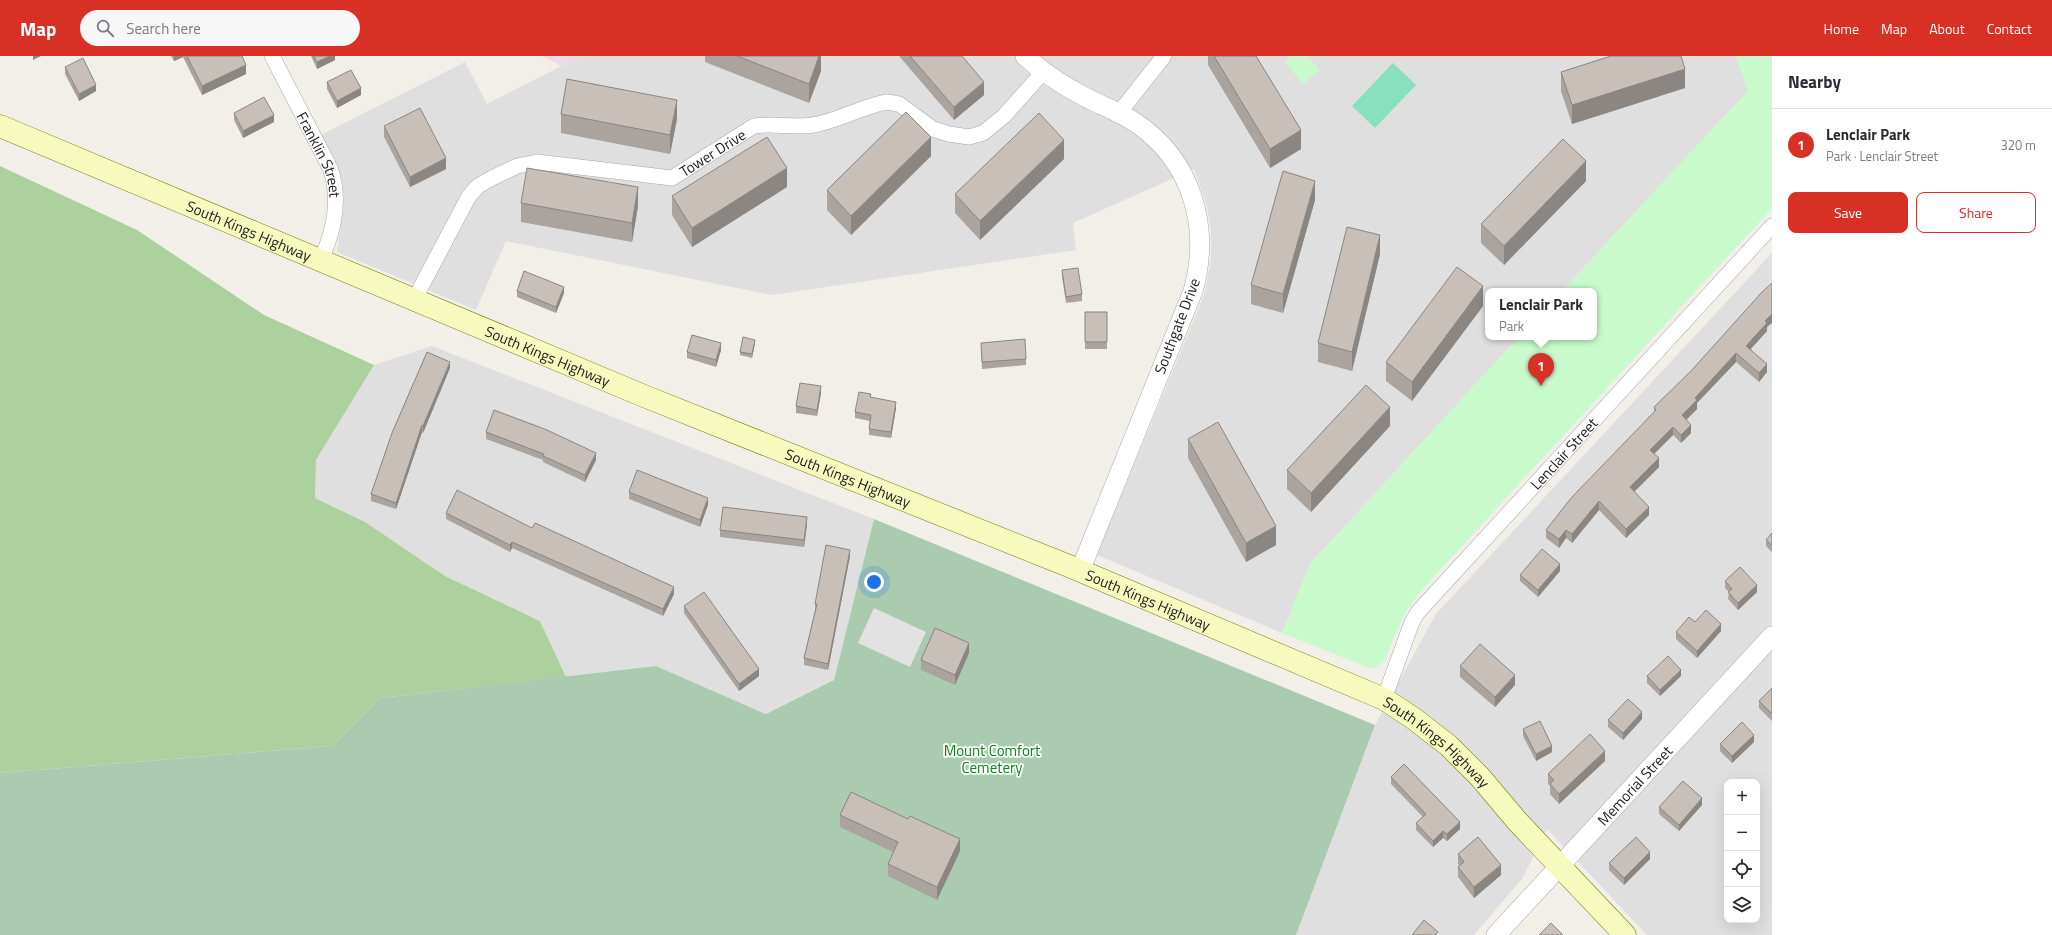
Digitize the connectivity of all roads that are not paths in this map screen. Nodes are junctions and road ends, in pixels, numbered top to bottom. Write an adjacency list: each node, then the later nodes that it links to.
1 (272, 56): 8 (street, Franklin Street)
2 (1025, 56): 4 (street, Southgate Drive)
3 (1164, 56): 5 (street)
4 (1044, 71): 5 (street, Southgate Drive); 9 (street, Tower Drive)
5 (1119, 113): 10 (street, Southgate Drive)
6 (0, 126): 8 (main road, South Kings Highway)
7 (1772, 226): 12 (street, Lenclair Street)
8 (321, 260): 9 (main road, South Kings Highway)
9 (414, 300): 10 (main road, South Kings Highway)
10 (1080, 571): 12 (main road, South Kings Highway)
11 (1772, 636): 13 (street, Memorial Street)
12 (1384, 700): 13 (main road, South Kings Highway)
13 (1559, 866): 14 (street, Memorial Street); 15 (main road, South Kings Highway)
14 (1496, 935)
15 (1625, 935)

